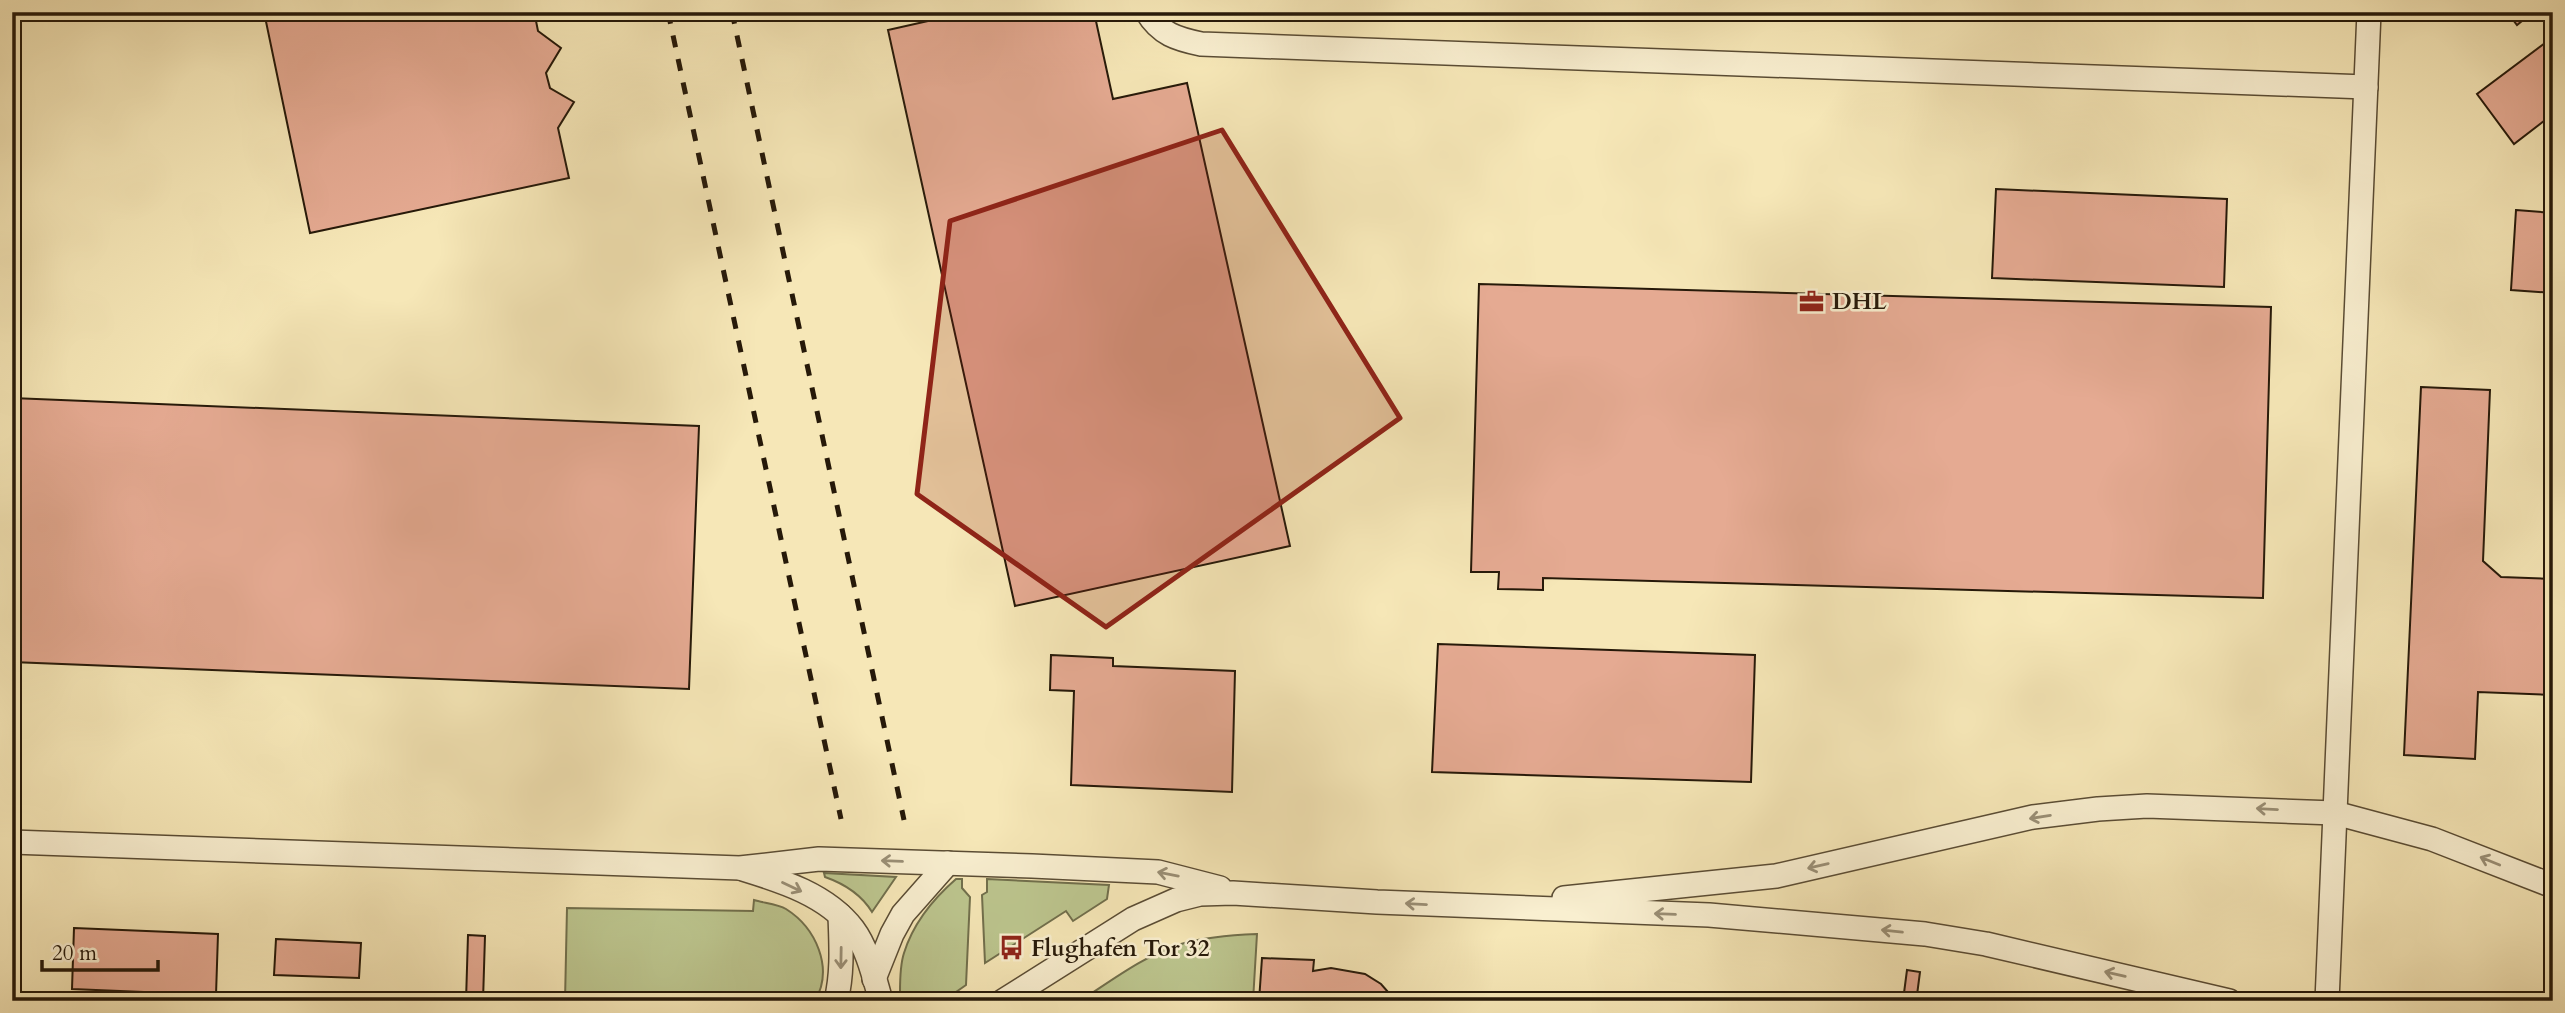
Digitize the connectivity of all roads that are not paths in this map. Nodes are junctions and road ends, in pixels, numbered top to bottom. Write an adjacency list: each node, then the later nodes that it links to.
1 (1147, 12): 3 (lane)
2 (2369, 12): 3 (lane)
3 (2366, 86): 4 (lane)
4 (2335, 813): 8 (lane, one-way to 4); 10 (lane, one-way to 10); 16 (lane)
5 (12, 842): 7 (lane)
6 (947, 863): 7 (lane, one-way to 7); 9 (lane, one-way to 6); 12 (lane)
7 (740, 867): 11 (lane, one-way to 11)
8 (2553, 887)
9 (1233, 893): 10 (lane, one-way to 9); 14 (lane)
10 (1484, 907): 15 (lane, one-way to 10)
11 (840, 915): 12 (lane); 13 (lane, one-way to 13)
12 (878, 990)
13 (836, 1001)
14 (1003, 1001)
15 (2229, 1001)
16 (2327, 1001)

